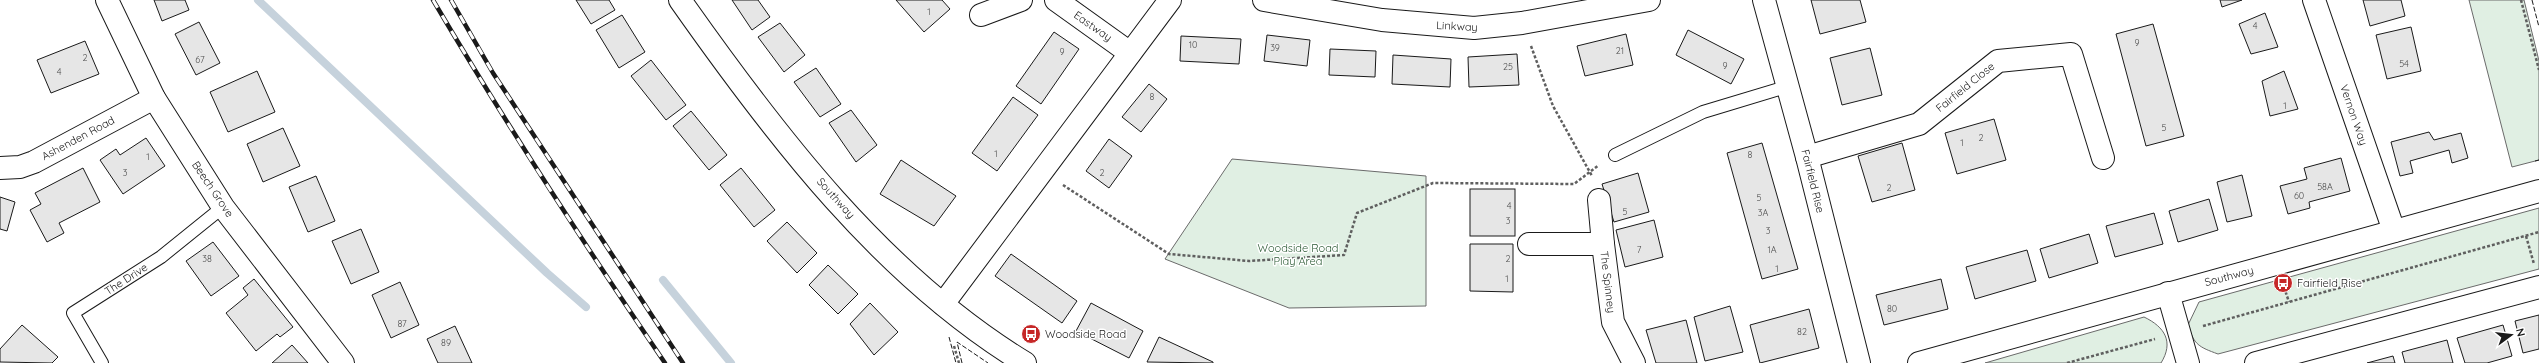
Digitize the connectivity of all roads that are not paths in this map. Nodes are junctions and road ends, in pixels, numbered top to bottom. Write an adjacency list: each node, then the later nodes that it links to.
1 (107, 0): 13 (street, Beech Grove)
2 (680, 0): 26 (street, Southway)
3 (1021, 0): 10 (street)
4 (1056, 0): 11 (street, Eastway)
5 (1170, 0): 11 (street)
6 (1264, 0): 7 (street, Linkway)
7 (1649, 0)
8 (1764, 0): 12 (street, Fairfield Rise)
9 (2314, 0): 21 (street, Vernon Way)
10 (981, 14)
11 (1130, 53): 26 (street)
12 (1786, 88): 14 (lane); 15 (street, Fairfield Rise)
13 (154, 98): 17 (street, Ashenden Road); 20 (street, Beech Grove)
14 (1615, 155)
15 (1807, 157): 16 (street, Fairfield Close); 31 (street, Fairfield Rise)
16 (2103, 158)
17 (0, 168)
18 (2539, 191): 21 (street, Southway)
19 (1599, 200): 23 (street, The Spinney)
20 (223, 207): 27 (lane, The Drive); 28 (street, Beech Grove)
21 (2394, 231): 25 (street, Southway)
22 (1529, 244): 23 (street, The Spinney)
23 (1604, 244): 30 (street, The Spinney)
24 (2537, 277): 34 (street)
25 (2168, 293): 32 (street, Southway); 33 (street)
26 (942, 304): 29 (street, Southway)
27 (102, 363)
28 (343, 363)
29 (1025, 363)
30 (1634, 363)
31 (1859, 363)
32 (1919, 363)
33 (2188, 363)
34 (2256, 363)

